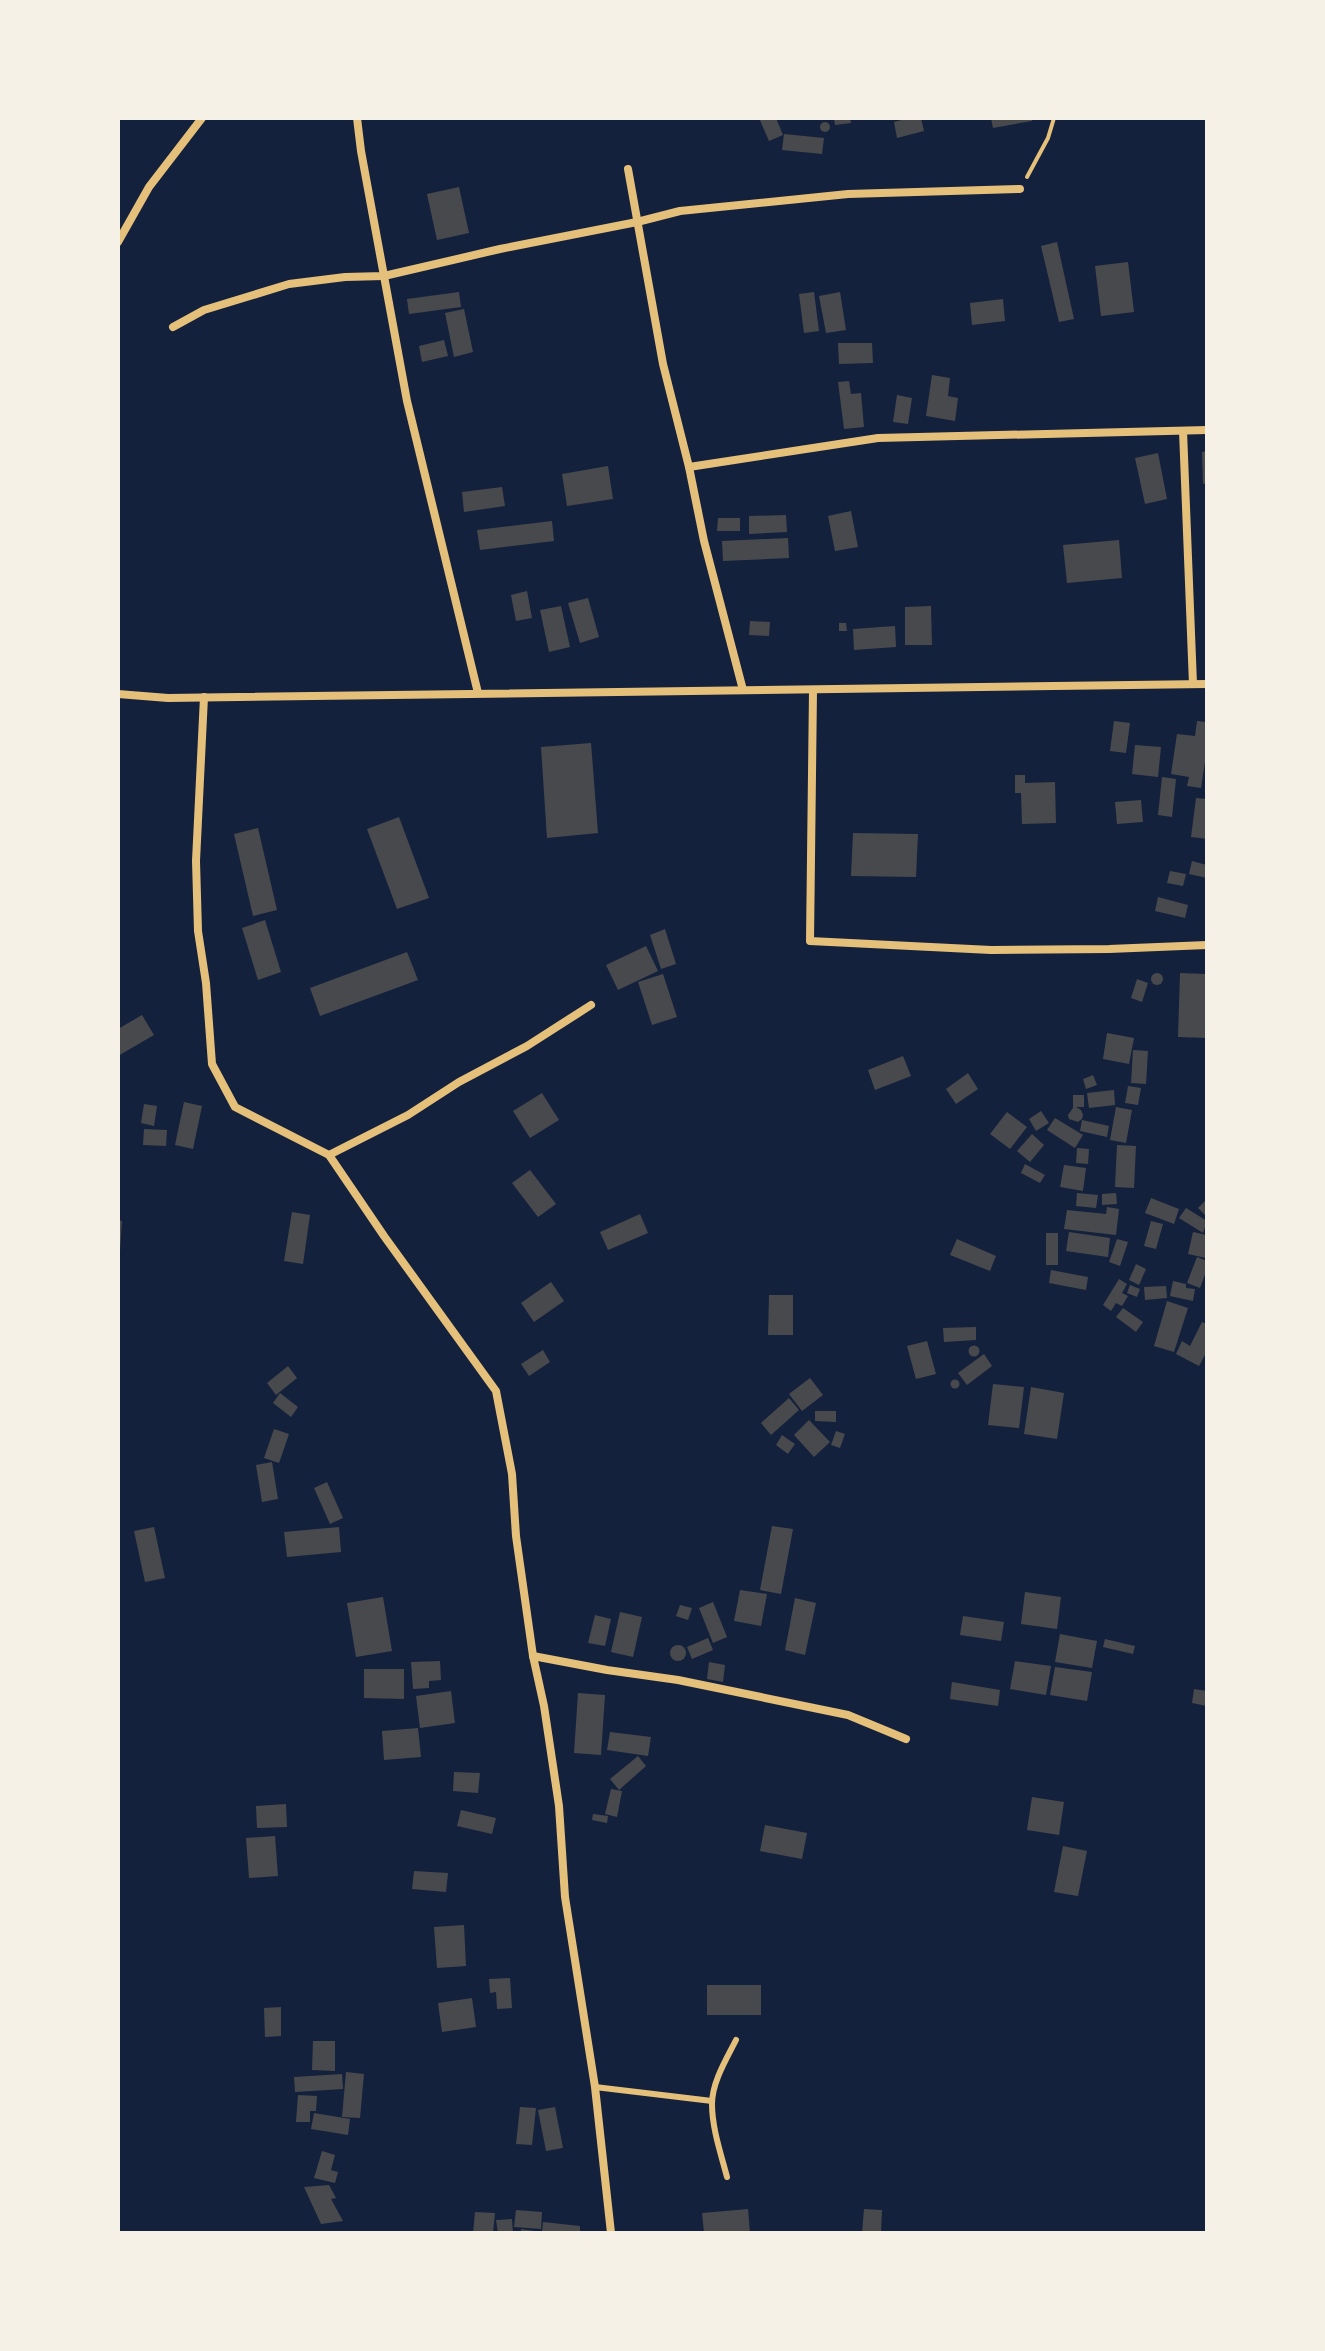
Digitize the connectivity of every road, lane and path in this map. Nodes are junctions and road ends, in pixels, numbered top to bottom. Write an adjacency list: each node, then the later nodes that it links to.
1 (202, 118): 7 (street)
2 (357, 118): 8 (street)
3 (1054, 118): 5 (path)
4 (628, 169): 6 (street)
5 (1020, 189): 6 (street)
6 (637, 222): 8 (street); 12 (street)
7 (118, 242)
8 (384, 276): 9 (street); 17 (street)
9 (173, 327)
10 (1207, 430): 11 (street)
11 (1183, 431): 12 (street); 13 (street)
12 (689, 467): 15 (street)
13 (1193, 684): 14 (street); 16 (street)
14 (1207, 684)
15 (743, 690): 16 (street); 17 (street)
16 (813, 690): 20 (street)
17 (478, 693): 19 (street)
18 (118, 694): 19 (street)
19 (204, 697): 22 (street)
20 (1207, 945)
21 (591, 1005): 22 (street)
22 (329, 1155): 23 (street)
23 (533, 1656): 24 (street); 26 (street)
24 (906, 1739)
25 (736, 2040): 27 (lane)
26 (595, 2087): 27 (lane); 29 (street)
27 (712, 2101): 28 (lane)
28 (727, 2177)
29 (611, 2233)

